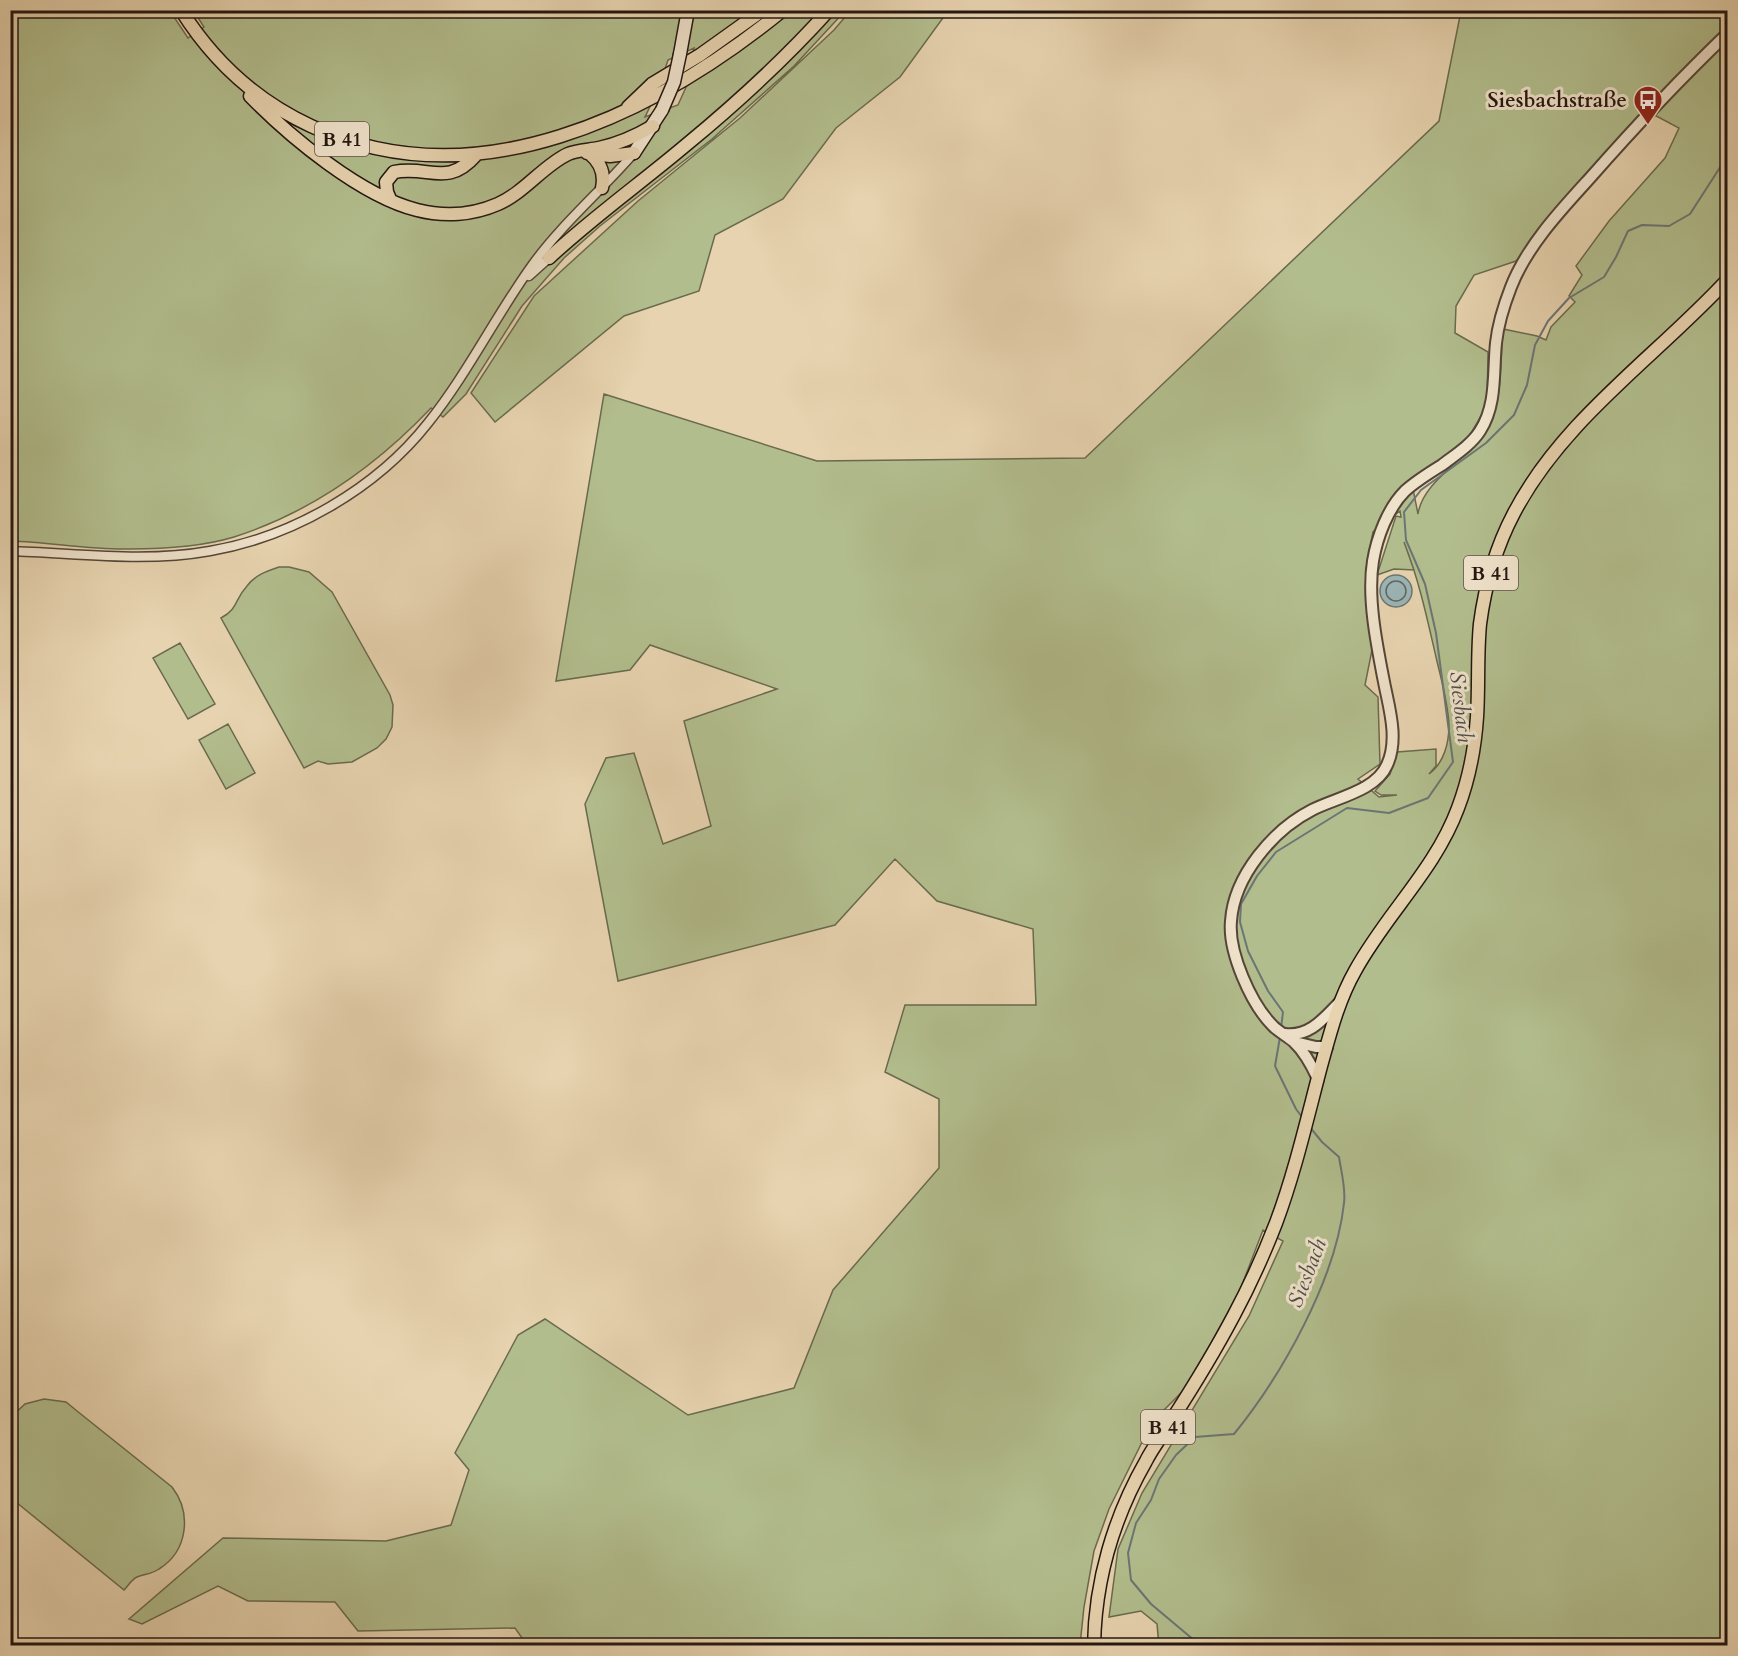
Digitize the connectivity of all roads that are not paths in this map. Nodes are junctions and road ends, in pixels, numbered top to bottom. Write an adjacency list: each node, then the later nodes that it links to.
1 (181, 10): 7 (main road, B 41)
2 (688, 10): 9 (main road, bridge)
3 (763, 10): 8 (main road)
4 (783, 10): 8 (main road, B 41)
5 (829, 10): 15 (main road)
6 (1728, 33): 21 (street)
7 (226, 68): 12 (main road, B 41); 14 (main road)
8 (623, 112): 12 (main road, B 41)
9 (653, 126): 10 (main road); 11 (main road)
10 (585, 152): 11 (main road); 13 (main road); 14 (main road)
11 (634, 153): 13 (street)
12 (476, 155): 14 (main road)
13 (602, 188): 17 (street)
14 (390, 199)
15 (549, 258): 17 (street)
16 (1728, 279): 19 (main road, B 41)
17 (518, 286): 18 (street)
18 (10, 551)
19 (1340, 1002): 20 (street); 23 (main road, B 41)
20 (1304, 1033): 21 (street); 23 (street)
21 (1284, 1034): 22 (street)
22 (1294, 1042): 23 (street); 24 (street)
23 (1327, 1047): 24 (main road, B 41)
24 (1318, 1079): 25 (main road, B 41)
25 (1094, 1646)

